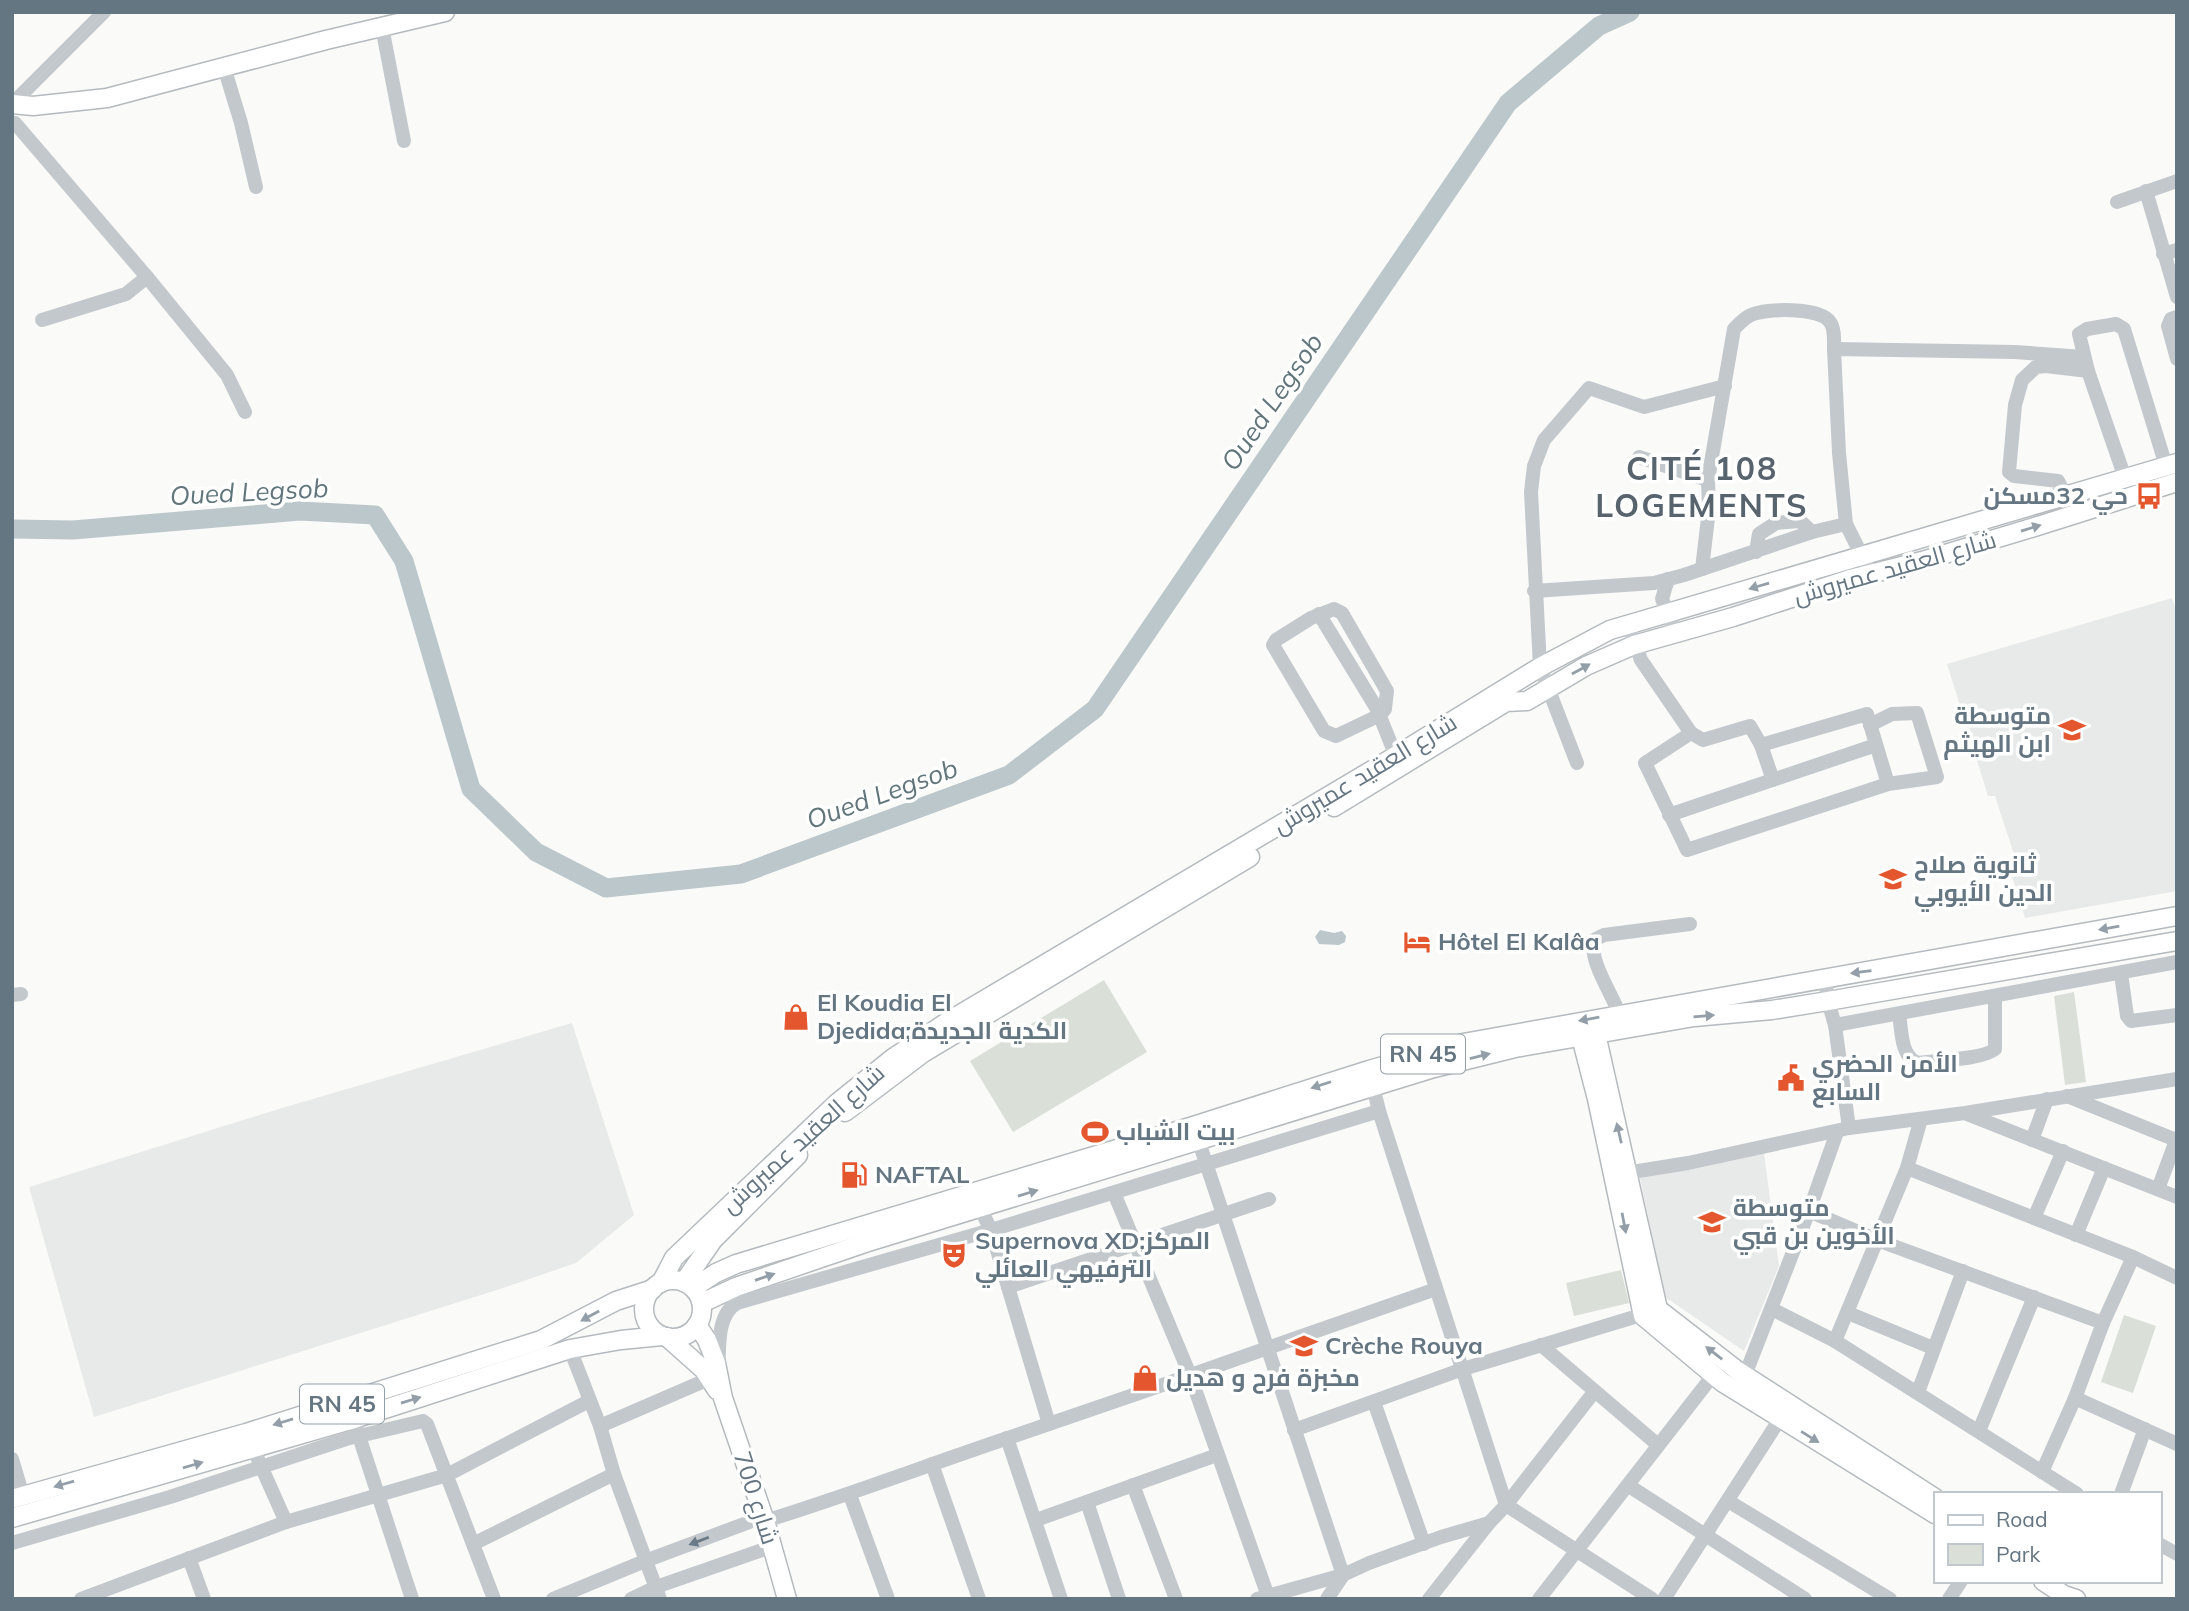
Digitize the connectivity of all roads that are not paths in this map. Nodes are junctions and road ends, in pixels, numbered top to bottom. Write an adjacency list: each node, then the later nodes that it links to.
1 (104, 12): 5 (street)
2 (445, 12): 3 (main road)
3 (382, 27): 4 (main road); 8 (street)
4 (224, 67): 6 (main road); 10 (street)
5 (12, 104): 6 (main road)
6 (33, 106): 7 (street)
7 (13, 124): 14 (street)
8 (404, 141)
9 (2177, 181): 11 (street)
10 (256, 187)
11 (2146, 191): 12 (street); 13 (street)
12 (2117, 202)
13 (2170, 252): 15 (street)
14 (147, 276): 17 (street); 22 (street)
15 (2177, 298)
16 (2177, 317): 19 (street)
17 (42, 320)
18 (1834, 349): 20 (street); 21 (street); 29 (street)
19 (2177, 359)
20 (2086, 364): 24 (street); 25 (street); 28 (street)
21 (1725, 386): 26 (street); 36 (street)
22 (245, 412)
23 (1639, 457): 26 (street)
24 (2172, 464): 25 (main road, شارع العقيد عميروش)
25 (2125, 478): 28 (main road, شارع العقيد عميروش)
26 (1708, 480): 33 (street)
27 (2177, 482): 31 (main road, شارع العقيد عميروش, one-way to 27)
28 (2066, 496): 30 (main road, شارع العقيد عميروش)
29 (1846, 524): 32 (street); 33 (street)
30 (1915, 541): 31 (main road); 32 (main road, شارع العقيد عميروش)
31 (1922, 561): 32 (main road, شارع العقيد عميروش)
32 (1866, 565): 37 (main road, شارع العقيد عميروش, one-way to 37); 40 (main road, شارع العقيد عميروش)
33 (1702, 569): 34 (street)
34 (1668, 579): 35 (street); 37 (street)
35 (1642, 584): 36 (street); 37 (street)
36 (1534, 592): 42 (street)
37 (1665, 605): 39 (main road, شارع العقيد عميروش); 40 (street)
38 (1320, 614): 44 (street); 44 (street); 44 (street)
39 (1628, 624): 41 (street); 42 (main road, شارع العقيد عميروش)
40 (1676, 632): 41 (main road, شارع العقيد عميروش)
41 (1634, 645): 43 (main road, شارع العقيد عميروش, one-way to 41); 46 (street)
42 (1540, 667): 43 (street); 49 (main road, شارع العقيد عميروش)
43 (1548, 689): 49 (main road, شارع العقيد عميروش); 50 (street)
44 (1380, 715): 49 (street)
45 (1870, 725): 47 (street); 48 (street); 52 (street)
46 (1691, 733): 47 (street); 53 (street)
47 (1761, 744): 51 (street)
48 (1876, 745): 51 (street); 52 (street)
49 (1398, 762): 54 (main road, شارع العقيد عميروش)
50 (1577, 763)
51 (1773, 780): 53 (street)
52 (1888, 785): 53 (street)
53 (1669, 815)
54 (1214, 871): 96 (main road, شارع العقيد عميروش); 100 (main road, شارع العقيد عميروش)
55 (2177, 916): 59 (main road, RN 45, one-way to 59)
56 (1690, 924): 67 (street)
57 (2177, 941): 62 (main road, RN 45)
58 (2177, 962): 60 (street)
59 (1893, 968): 61 (main road, RN 45, one-way to 61); 62 (main road)
60 (2121, 974): 63 (street); 66 (street)
61 (1825, 978): 64 (street); 67 (main road, RN 45)
62 (1897, 990): 64 (main road, RN 45)
63 (1995, 997): 65 (street); 65 (street)
64 (1828, 1001): 67 (main road, RN 45, one-way to 64); 68 (street)
65 (1899, 1014): 68 (street)
66 (2177, 1015)
67 (1623, 1021): 69 (main road, RN 45); 70 (main road, RN 45, one-way to 70)
68 (1835, 1025): 77 (street)
69 (1589, 1035): 70 (main road, RN 45, one-way to 69); 85 (main road)
70 (1371, 1077): 74 (street); 78 (main road, RN 45)
71 (2177, 1079): 72 (street)
72 (2066, 1095): 73 (street); 79 (street)
73 (2047, 1099): 75 (street); 80 (street)
74 (1379, 1111): 82 (street); 106 (street)
75 (1965, 1113): 76 (street); 80 (street)
76 (1921, 1119): 77 (street); 83 (street)
77 (1843, 1130): 85 (street); 91 (street)
78 (1196, 1133): 82 (street); 90 (main road, RN 45, one-way to 78); 101 (main road, RN 45)
79 (2177, 1139): 86 (street)
80 (2032, 1140): 81 (street)
81 (2063, 1151): 84 (street); 93 (street)
82 (1207, 1164): 87 (street); 92 (street)
83 (1907, 1168): 93 (street); 97 (street)
84 (2104, 1168): 86 (street); 95 (street)
85 (1621, 1174): 111 (main road)
86 (2158, 1189): 88 (street)
87 (1114, 1193): 94 (street); 98 (street)
88 (2177, 1197)
89 (1269, 1199): 92 (street)
90 (980, 1208): 94 (street); 107 (main road, RN 45, one-way to 90)
91 (1809, 1211): 97 (street); 110 (street)
92 (1223, 1216): 98 (street); 120 (street)
93 (2034, 1218): 95 (street)
94 (990, 1230): 105 (street); 124 (street)
95 (2076, 1235): 99 (street)
96 (717, 1237): 101 (main road); 107 (main road, شارع العقيد عميروش)
97 (1877, 1240): 102 (street); 112 (street)
98 (1135, 1243): 105 (street); 123 (street)
99 (2133, 1257): 103 (street); 113 (street)
100 (674, 1258): 104 (main road, شارع العقيد عميروش); 109 (main road)
101 (736, 1264): 107 (main road, RN 45)
102 (1963, 1271): 108 (street); 118 (street)
103 (2177, 1278)
104 (657, 1286): 107 (main road); 109 (main road, RN 45); 115 (main road)
105 (1007, 1287): 132 (street)
106 (1436, 1289): 120 (street); 121 (street)
107 (693, 1291): 114 (main road)
108 (2034, 1297): 113 (street); 137 (street)
109 (616, 1301): 145 (main road, RN 45, one-way to 145)
110 (1772, 1309): 116 (street); 125 (street)
111 (1651, 1312): 117 (street); 122 (main road); 125 (main road, one-way to 111)
112 (1848, 1313): 116 (street); 118 (street)
113 (2103, 1323): 128 (street)
114 (697, 1325): 115 (main road); 124 (main road)
115 (665, 1336): 119 (main road, RN 45); 124 (main road)
116 (1835, 1341): 127 (street)
117 (1541, 1345): 121 (street); 126 (street)
118 (1933, 1348): 127 (street)
119 (570, 1349): 129 (street); 134 (main road, RN 45, one-way to 119)
120 (1266, 1350): 123 (street); 136 (street)
121 (1463, 1369): 130 (street); 162 (street)
122 (1714, 1374): 125 (main road); 140 (street)
123 (1190, 1376): 132 (street); 142 (street)
124 (714, 1377): 133 (street); 165 (main road, شارع 700)
125 (1741, 1383): 131 (main road)
126 (1594, 1392): 140 (street); 162 (street)
127 (1918, 1392): 137 (street)
128 (2075, 1398): 135 (street); 147 (street)
129 (589, 1401): 133 (street); 149 (street)
130 (1374, 1402): 136 (street); 172 (street)
131 (1785, 1412): 158 (main road); 160 (street); 163 (main road, one-way to 163)
132 (1049, 1424): 138 (street)
133 (600, 1426): 148 (street)
134 (356, 1427): 141 (main road, RN 45); 146 (street); 149 (street); 156 (street)
135 (2145, 1429): 139 (street); 154 (street)
136 (1294, 1430): 177 (street)
137 (1979, 1432): 147 (street)
138 (1007, 1438): 144 (street); 166 (street)
139 (2177, 1444)
140 (1658, 1445): 152 (street)
141 (253, 1448): 145 (main road, RN 45, one-way to 141); 146 (street)
142 (1217, 1455): 151 (street); 183 (street)
143 (12, 1459): 159 (street)
144 (932, 1464): 155 (street); 182 (street)
145 (162, 1466): 150 (main road, RN 45); 157 (street)
146 (261, 1468): 157 (street); 167 (street)
147 (2042, 1472): 153 (street)
148 (614, 1474): 171 (street); 176 (street)
149 (447, 1475): 156 (street); 171 (street)
150 (118, 1478): 159 (main road, RN 45, one-way to 159); 164 (main road, RN 45)
151 (1133, 1485): 161 (street); 194 (street)
152 (1629, 1486): 169 (street); 174 (street)
153 (2074, 1492)
154 (2122, 1492)
155 (850, 1494): 165 (street); 191 (street)
156 (377, 1496): 167 (street); 186 (street)
157 (170, 1497): 170 (street)
158 (1934, 1497)
159 (18, 1498)
160 (1728, 1501): 169 (street); 201 (street)
161 (1087, 1502): 166 (street); 193 (street)
162 (1506, 1505): 168 (street); 174 (street)
163 (1934, 1513)
164 (12, 1518)
165 (764, 1519): 173 (main road, شارع 700); 176 (street, one-way to 176)
166 (1036, 1520): 192 (street)
167 (286, 1522): 175 (street)
168 (1489, 1523): 172 (street); 196 (street)
169 (1706, 1535): 199 (street); 200 (street)
170 (12, 1543)
171 (473, 1544): 187 (street)
172 (1424, 1544): 177 (street)
173 (771, 1547): 181 (street); 190 (main road, شارع 700)
174 (1577, 1550): 197 (street); 198 (street)
175 (189, 1558): 184 (street); 185 (street)
176 (645, 1561): 181 (street); 188 (street)
177 (1343, 1575): 183 (street); 195 (street)
178 (1960, 1583): 202 (street)
179 (2049, 1583): 180 (main road)
180 (2068, 1590): 203 (main road)
181 (658, 1593): 189 (street)
182 (976, 1598)
183 (1264, 1598)
184 (81, 1599)
185 (204, 1599)
186 (412, 1599)
187 (494, 1599)
188 (553, 1599)
189 (631, 1599)
190 (788, 1599)
191 (888, 1599)
192 (1061, 1599)
193 (1119, 1599)
194 (1176, 1599)
195 (1327, 1599)
196 (1429, 1599)
197 (1539, 1599)
198 (1652, 1599)
199 (1664, 1599)
200 (1805, 1599)
201 (1890, 1599)
202 (1949, 1599)
203 (2084, 1599)

